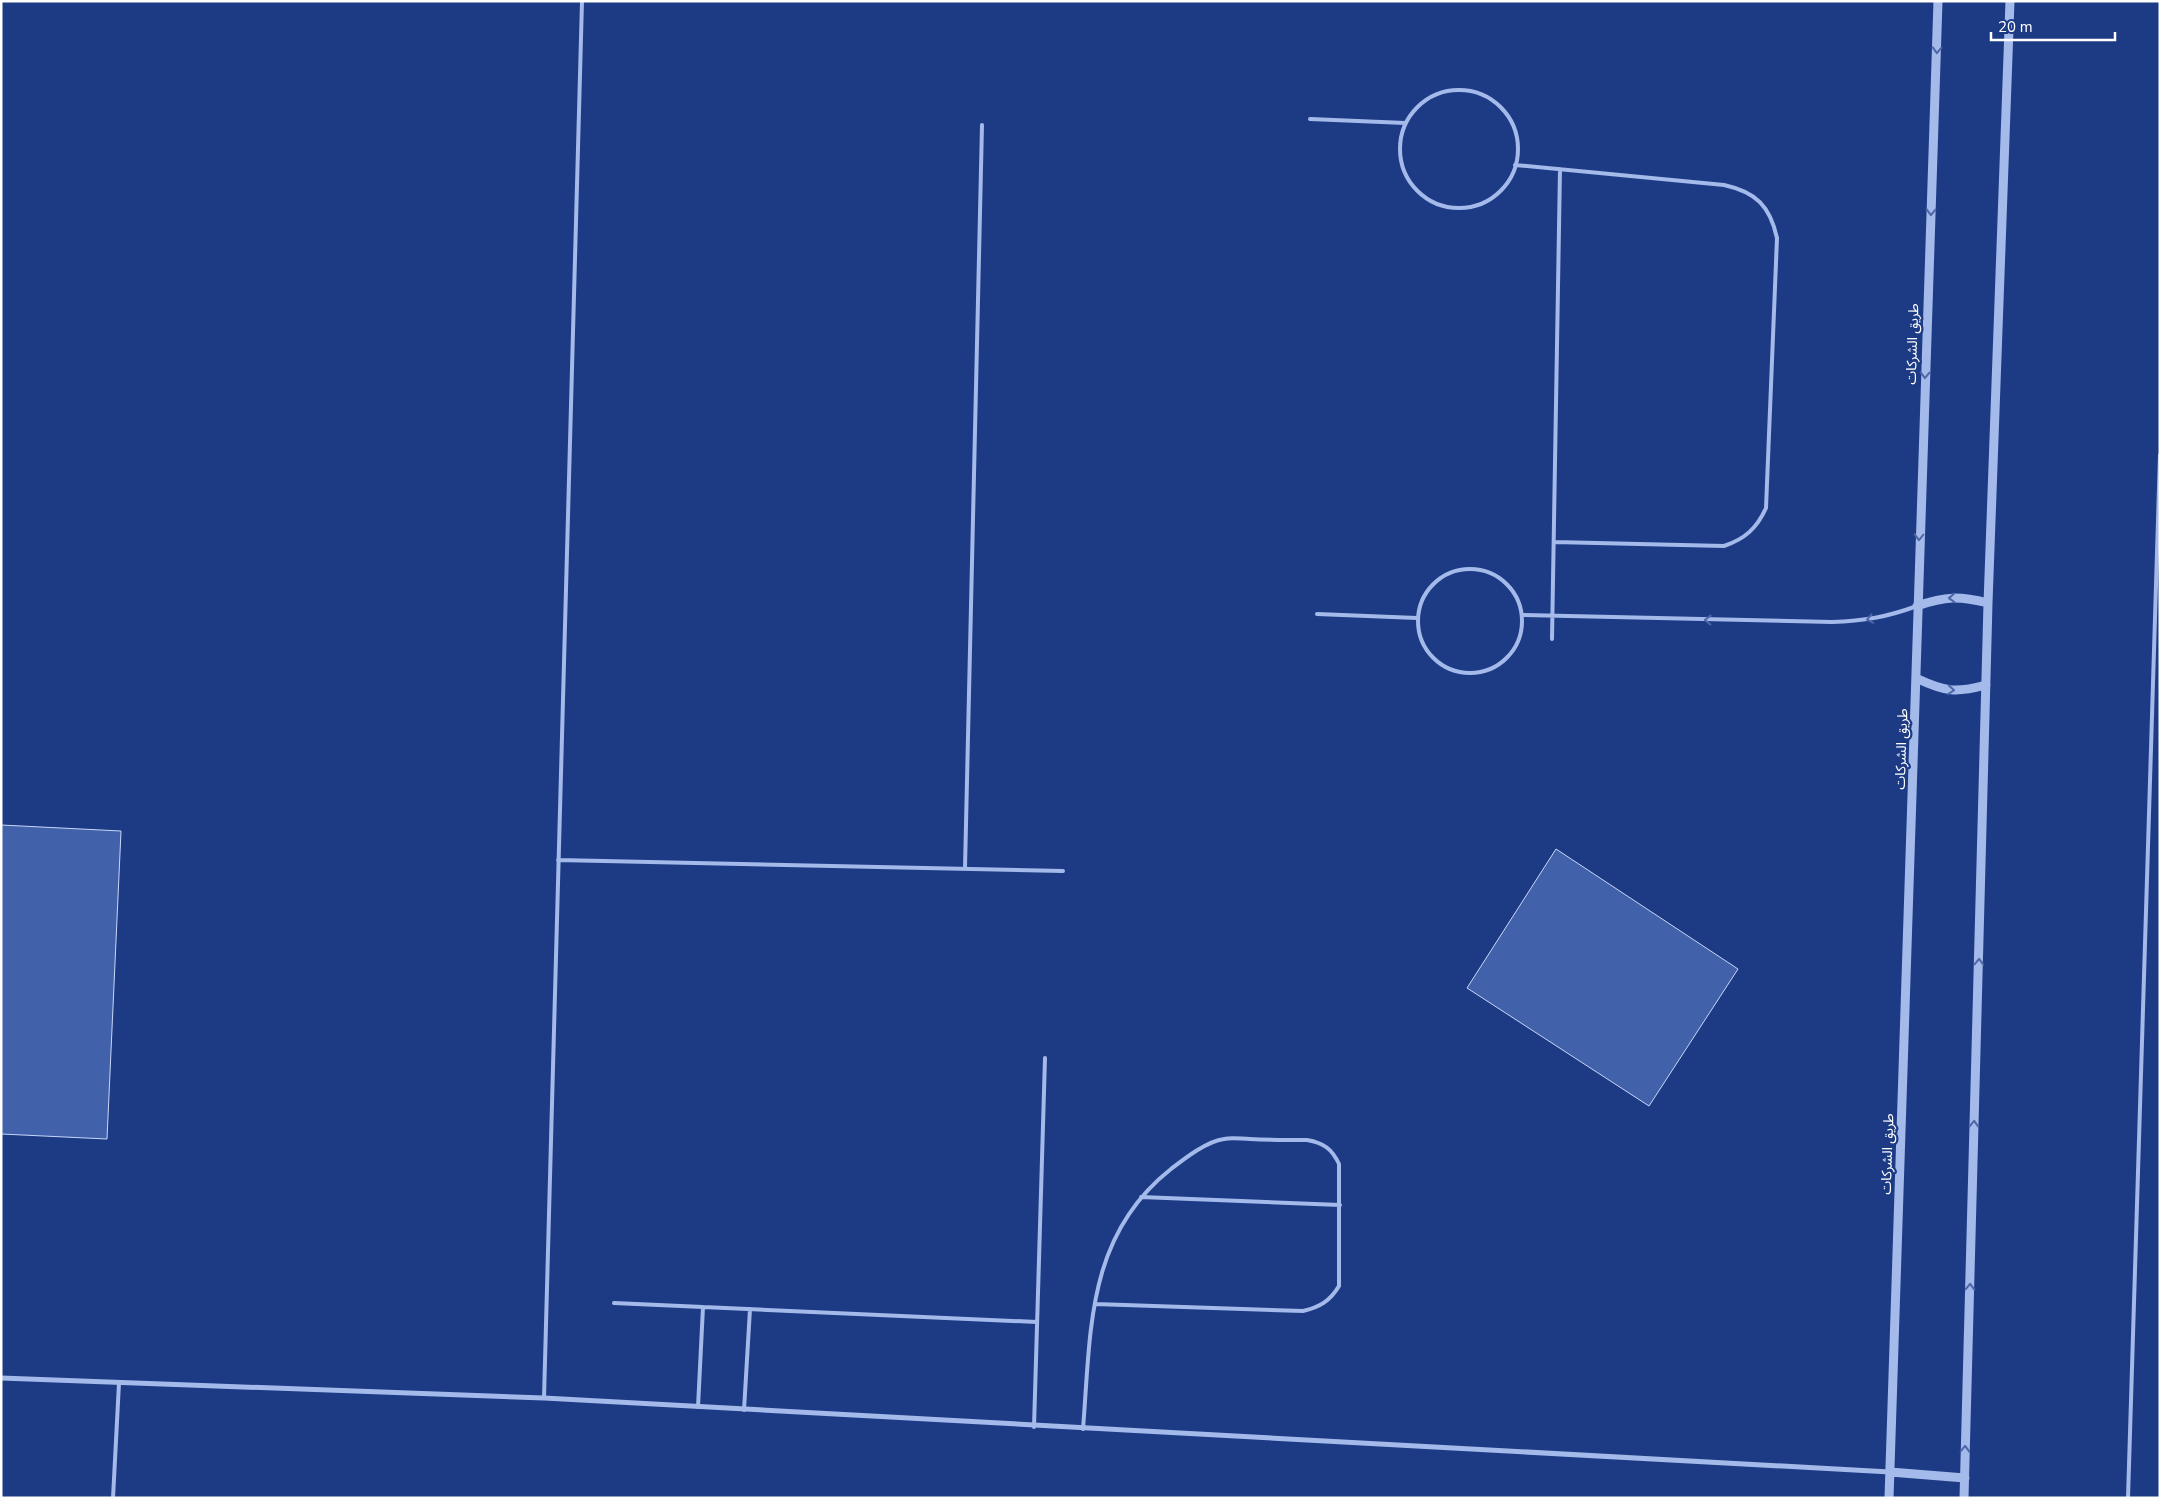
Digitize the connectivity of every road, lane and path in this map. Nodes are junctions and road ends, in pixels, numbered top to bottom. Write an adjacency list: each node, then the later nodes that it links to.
1 (582, 1): 20 (lane)
2 (1938, 1): 12 (street, طريق الشركات, one-way to 12)
3 (2010, 1): 11 (street)
4 (1310, 119): 5 (lane)
5 (1405, 124): 7 (lane); 7 (lane)
6 (982, 125): 21 (lane)
7 (1515, 165): 8 (lane)
8 (1560, 169): 10 (lane); 10 (lane)
9 (2160, 456): 43 (lane)
10 (1554, 542): 15 (lane)
11 (1988, 603): 12 (street, one-way to 12); 19 (street)
12 (1917, 606): 15 (lane, one-way to 15); 18 (street, طريق الشركات)
13 (1317, 614): 16 (lane)
14 (1522, 615): 15 (lane); 16 (lane); 16 (lane)
15 (1553, 616): 17 (lane)
16 (1417, 618)
17 (1552, 639)
18 (1918, 679): 19 (street, one-way to 19); 38 (street, طريق الشركات)
19 (1986, 685): 39 (street, one-way to 19)
20 (558, 860): 21 (lane); 33 (lane)
21 (965, 868): 22 (lane)
22 (1063, 871)
23 (1045, 1058): 30 (lane)
24 (1141, 1197): 25 (lane); 25 (lane); 27 (lane)
25 (1340, 1205): 27 (lane)
26 (614, 1303): 28 (lane)
27 (1095, 1304): 37 (lane)
28 (703, 1307): 29 (lane); 34 (lane)
29 (750, 1309): 30 (lane); 35 (lane)
30 (1037, 1322): 36 (lane)
31 (1, 1378): 32 (street)
32 (119, 1383): 33 (street); 40 (lane)
33 (544, 1398): 34 (street)
34 (698, 1407): 35 (street)
35 (744, 1410): 36 (street)
36 (1034, 1427): 37 (street)
37 (1084, 1430): 38 (street)
38 (1890, 1472): 39 (street); 41 (street, طريق الشركات)
39 (1964, 1478): 42 (street)
40 (114, 1498)
41 (1889, 1498)
42 (1964, 1498)
43 (2128, 1498)

